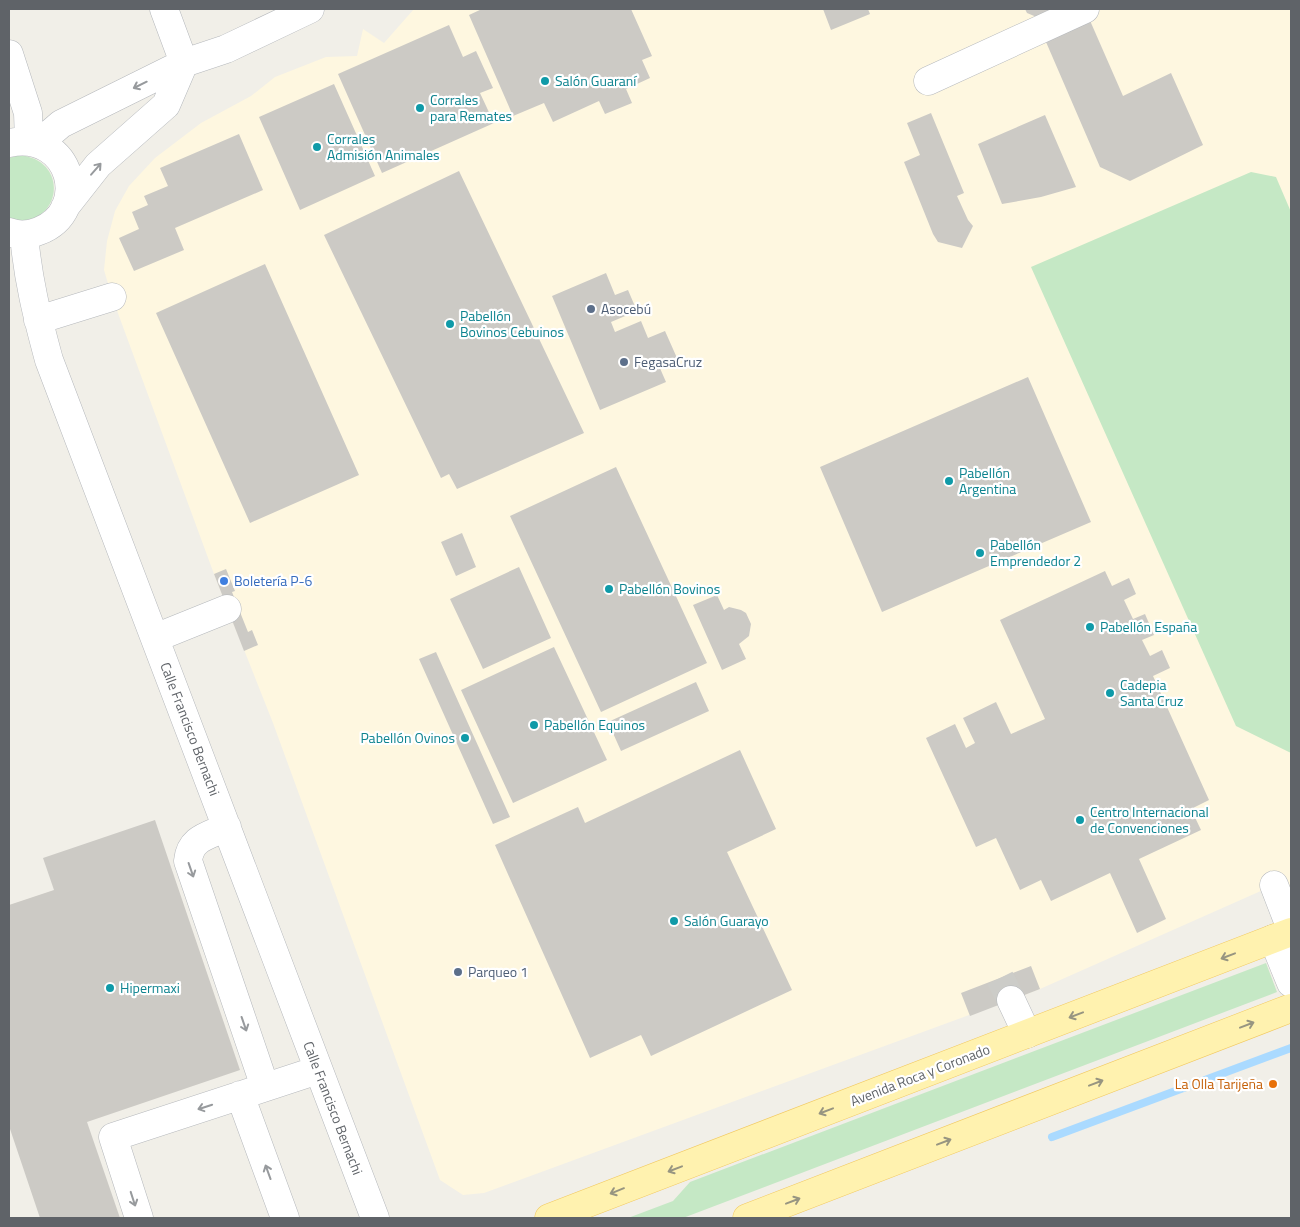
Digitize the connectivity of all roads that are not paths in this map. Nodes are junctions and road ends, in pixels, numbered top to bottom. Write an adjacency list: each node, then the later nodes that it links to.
1 (164, 9): 5 (street)
2 (310, 9): 5 (street)
3 (1085, 9): 6 (street)
4 (9, 54): 7 (street)
5 (184, 63): 7 (street, one-way to 7); 8 (street, one-way to 5)
6 (928, 81)
7 (26, 143): 8 (street)
8 (65, 207): 9 (street)
9 (16, 233): 11 (street, Calle Francisco Bernachi)
10 (112, 297): 11 (street)
11 (38, 320): 13 (street, Calle Francisco Bernachi)
12 (227, 608): 13 (street)
13 (155, 638): 14 (street, Calle Francisco Bernachi)
14 (227, 827): 21 (street, Calle Francisco Bernachi); 22 (street, one-way to 22)
15 (1274, 885): 16 (street)
16 (1285, 934): 17 (street); 20 (main road, Avenida Roca y Coronado, one-way to 20)
17 (1291, 983)
18 (1011, 1000): 20 (street)
19 (1291, 1008): 29 (main road, one-way to 19)
20 (1027, 1034): 24 (main road, Avenida Roca y Coronado, one-way to 24)
21 (318, 1070): 22 (street); 27 (street, Calle Francisco Bernachi)
22 (266, 1087): 23 (street)
23 (240, 1095): 25 (street, one-way to 25); 26 (street, one-way to 23)
24 (589, 1211): 28 (main road, Avenida Roca y Coronado)
25 (139, 1218)
26 (285, 1218)
27 (375, 1218)
28 (549, 1218)
29 (747, 1218)

